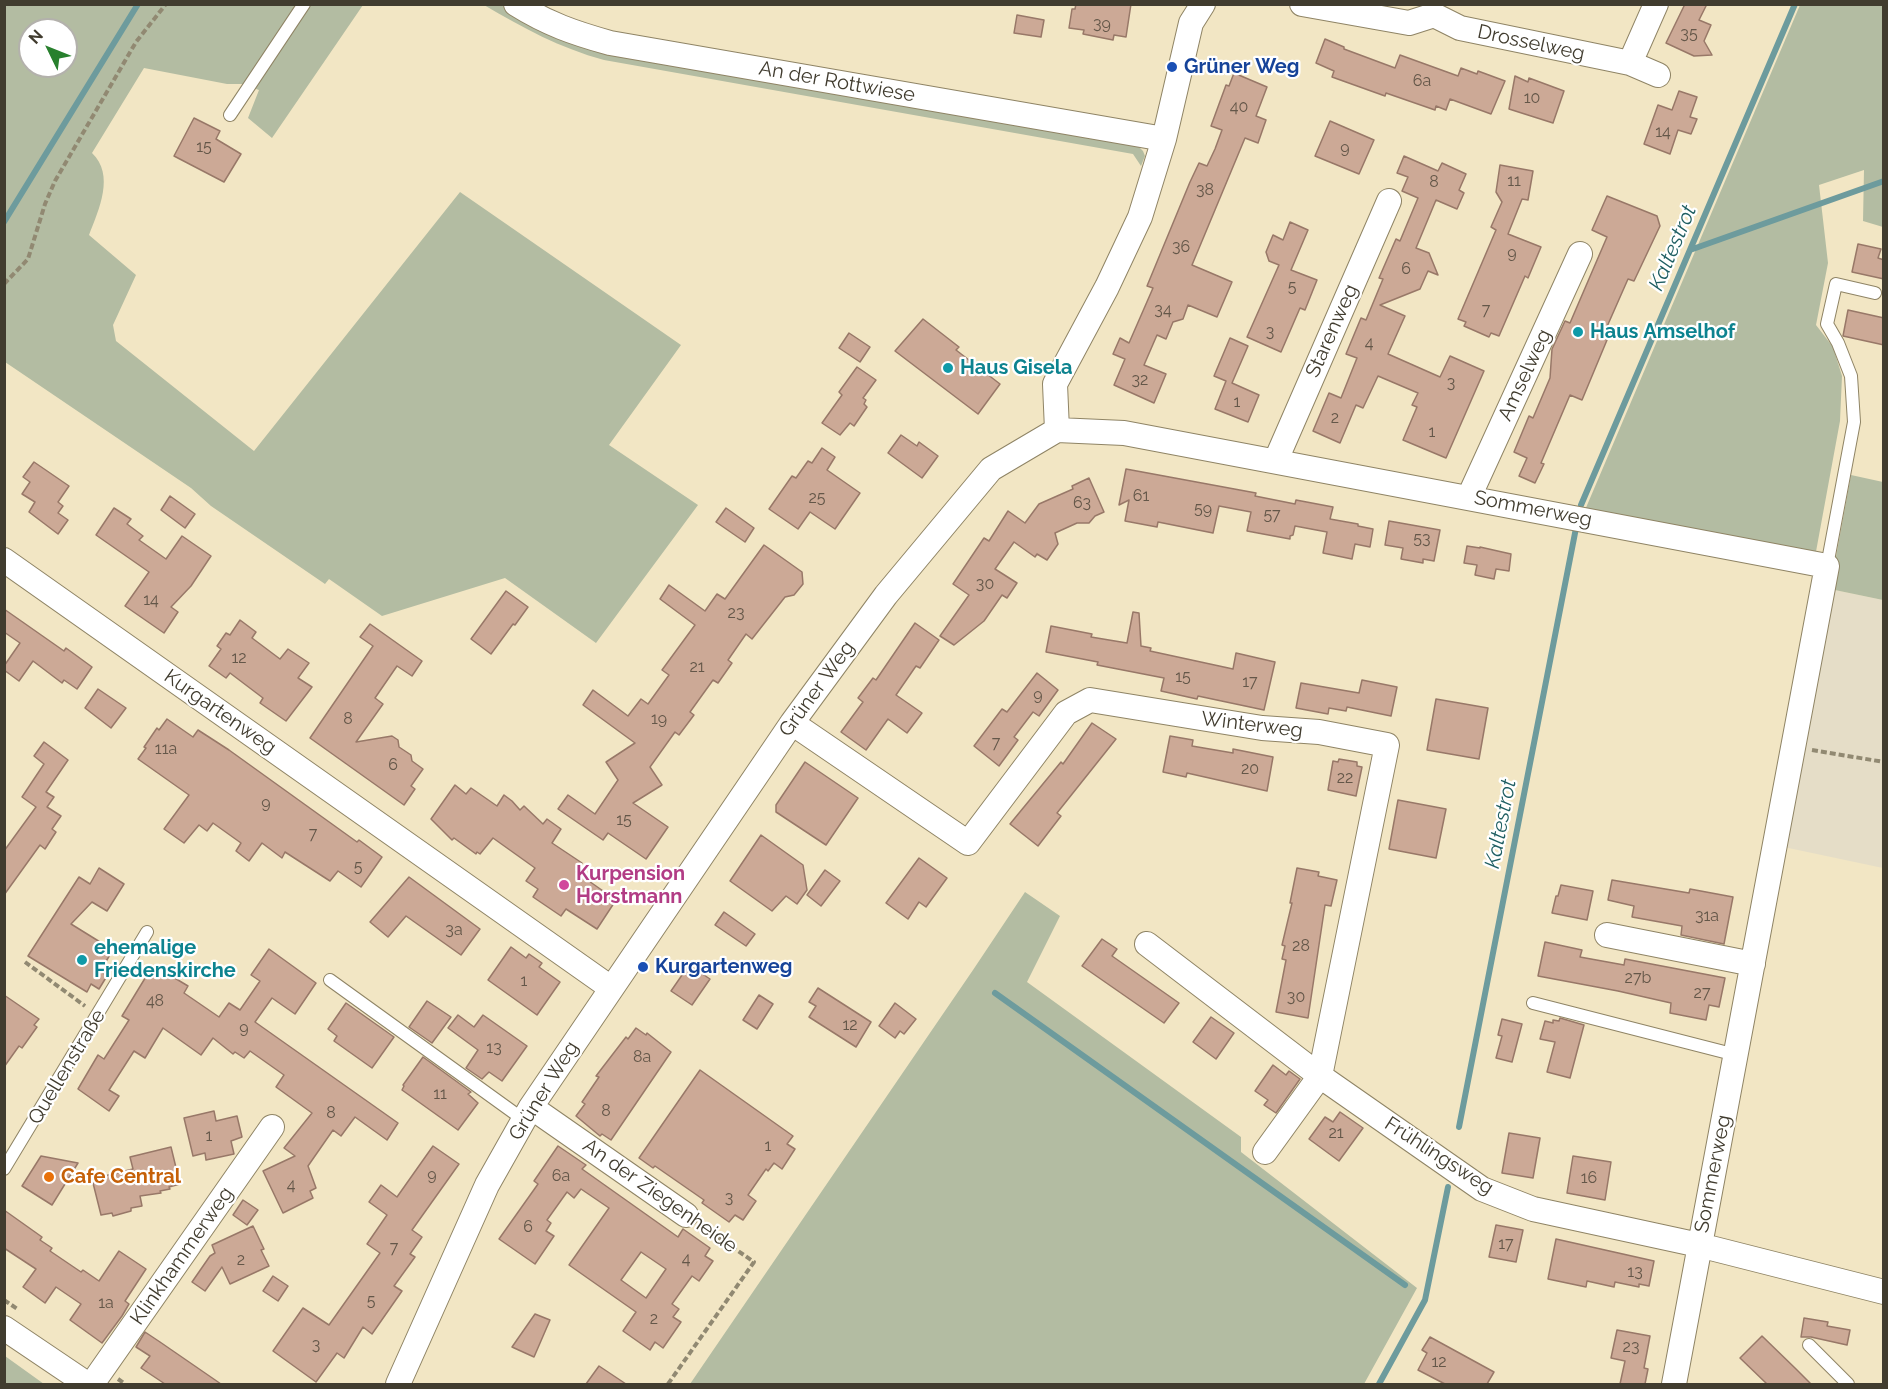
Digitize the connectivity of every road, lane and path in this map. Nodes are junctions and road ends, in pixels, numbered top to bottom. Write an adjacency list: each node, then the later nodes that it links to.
1 (166, 4): 14 (path)
2 (304, 4): 10 (lane)
3 (516, 4): 11 (street, An der Rottwiese)
4 (1203, 4): 11 (street)
5 (1302, 4): 7 (street, Drosselweg)
6 (1656, 4): 8 (street)
7 (1436, 10): 8 (street, Drosselweg)
8 (1630, 63): 9 (street, Drosselweg)
9 (1659, 75)
10 (230, 115)
11 (1164, 139): 16 (street)
12 (1389, 201): 17 (street, Starenweg)
13 (1581, 254): 18 (street, Amselweg)
14 (4, 284)
15 (1875, 293): 20 (lane)
16 (1057, 430): 17 (street, Sommerweg); 21 (street, Grüner Weg)
17 (1276, 460): 18 (street, Sommerweg)
18 (1469, 497): 20 (street, Sommerweg)
19 (4, 560): 30 (street, Kurgartenweg)
20 (1827, 566): 22 (street, Sommerweg)
21 (792, 723): 30 (street, Grüner Weg); 34 (street, Winterweg)
22 (1793, 747): 23 (path); 28 (street, Sommerweg)
23 (1884, 762)
24 (147, 932): 32 (lane, Quellenstraße)
25 (1607, 935): 28 (street)
26 (1147, 944): 34 (street, Frühlingsweg)
27 (25, 962): 32 (path)
28 (1753, 964): 33 (street, Sommerweg)
29 (330, 980): 35 (lane)
30 (611, 988): 35 (street, Grüner Weg)
31 (1533, 1003): 33 (lane)
32 (98, 1016): 38 (lane, Quellenstraße)
33 (1736, 1055): 40 (street, Sommerweg)
34 (1320, 1076): 37 (street, Winterweg); 40 (street, Frühlingsweg)
35 (527, 1113): 39 (street, An der Ziegenheide); 46 (street, Grüner Weg)
36 (272, 1127): 45 (street, Klinkhammerweg)
37 (1265, 1152)
38 (4, 1169)
39 (686, 1215): 47 (path, An der Ziegenheide)
40 (1699, 1245): 41 (street, Frühlingsweg); 48 (street, Sommerweg)
41 (1884, 1292)
42 (4, 1329): 44 (street)
43 (1809, 1345): 49 (lane)
44 (87, 1384)
45 (92, 1384)
46 (398, 1384)
47 (668, 1384)
48 (1674, 1384)
49 (1848, 1384)

